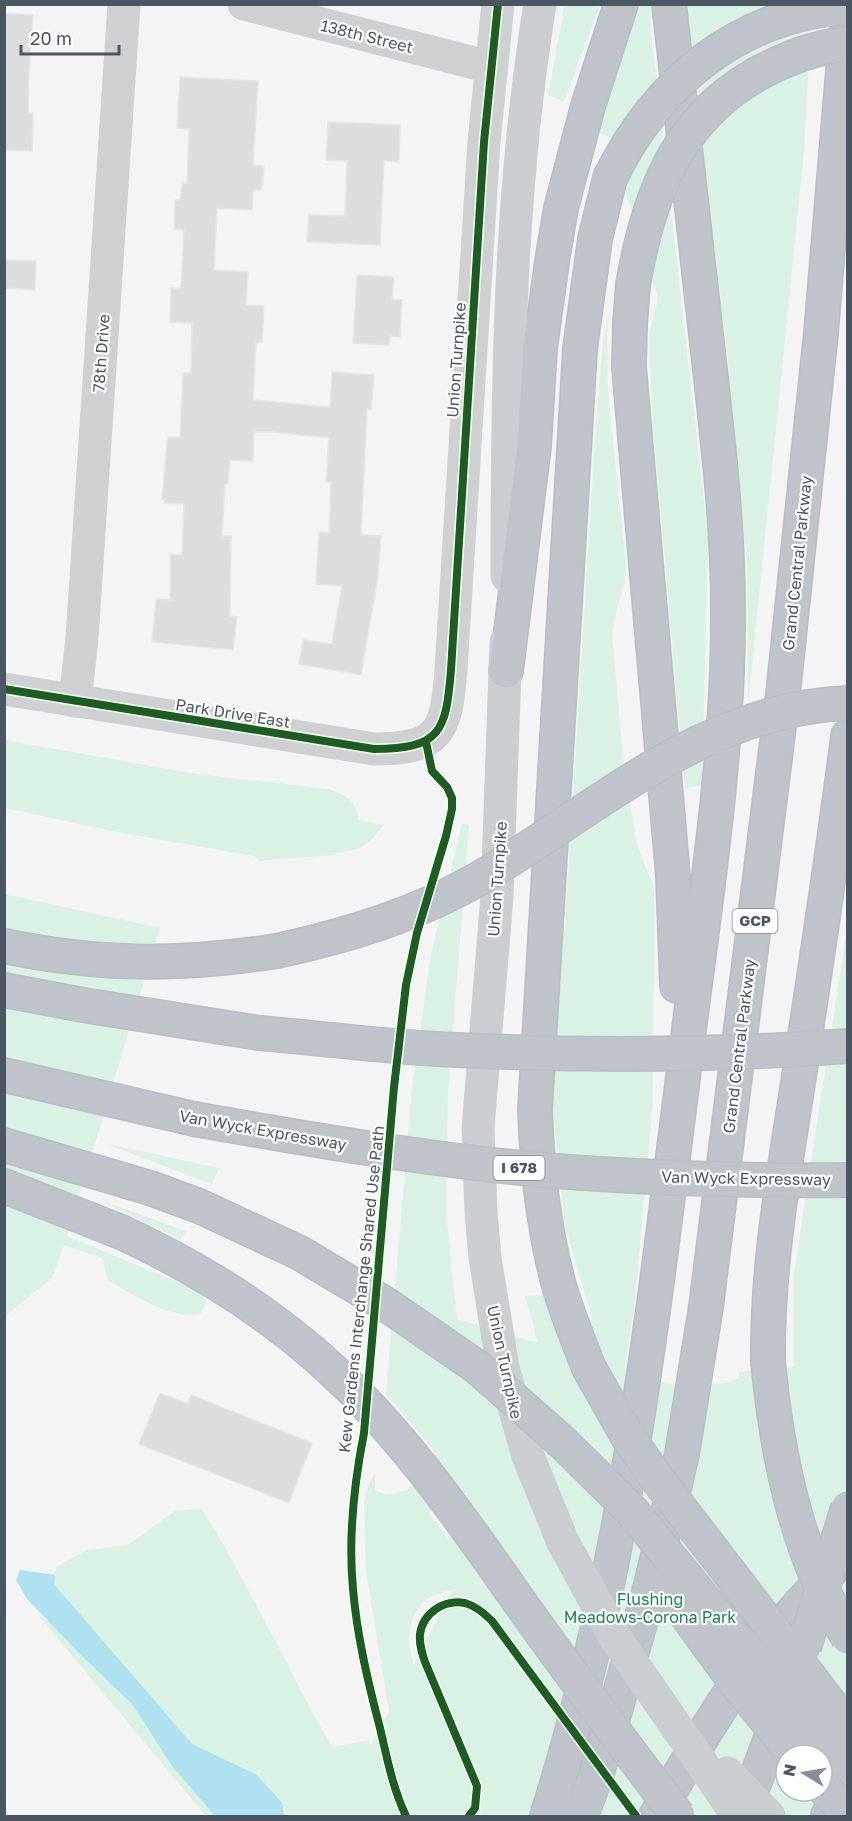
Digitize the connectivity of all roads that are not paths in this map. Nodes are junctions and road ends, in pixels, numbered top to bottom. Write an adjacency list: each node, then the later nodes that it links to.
1 (124, 4): 12 (street, 78th Drive)
2 (244, 4): 9 (street, 138th Street)
3 (498, 4): 9 (street, Union Turnpike)
4 (540, 4): 10 (main road, Union Turnpike)
5 (669, 4): 20 (highway)
6 (848, 9): 29 (highway, bridge); 36 (highway, Grand Central Parkway / GCP)
7 (618, 14): 10 (highway)
8 (848, 44): 20 (highway, bridge)
9 (490, 67): 14 (street, Union Turnpike)
10 (506, 671): 28 (main road, Union Turnpike, bridge)
11 (4, 689): 12 (street, Park Drive East)
12 (75, 701): 14 (street, Park Drive East)
13 (848, 703): 16 (highway, bridge)
14 (445, 717)
15 (848, 736): 27 (highway, bridge)
16 (4, 946)
17 (4, 990): 18 (highway, bridge)
18 (848, 1046)
19 (4, 1076): 22 (highway, Van Wyck Expressway / I 678, bridge)
20 (678, 1117): 35 (highway)
21 (4, 1145): 24 (highway, bridge)
22 (848, 1180)
23 (4, 1186): 38 (highway, bridge)
24 (561, 1441): 30 (highway, bridge); 31 (highway, bridge)
25 (848, 1508): 39 (highway, bridge)
26 (848, 1553): 37 (highway)
27 (848, 1638)
28 (667, 1712): 39 (main road, Union Turnpike, bridge); 40 (main road, Union Turnpike, bridge)
29 (848, 1727)
30 (785, 1743)
31 (848, 1764)
32 (848, 1782): 41 (highway)
33 (834, 1799): 34 (highway, bridge)
34 (848, 1814)
35 (547, 1816)
36 (582, 1816)
37 (656, 1816)
38 (678, 1816)
39 (740, 1816)
40 (770, 1816)
41 (828, 1816)

